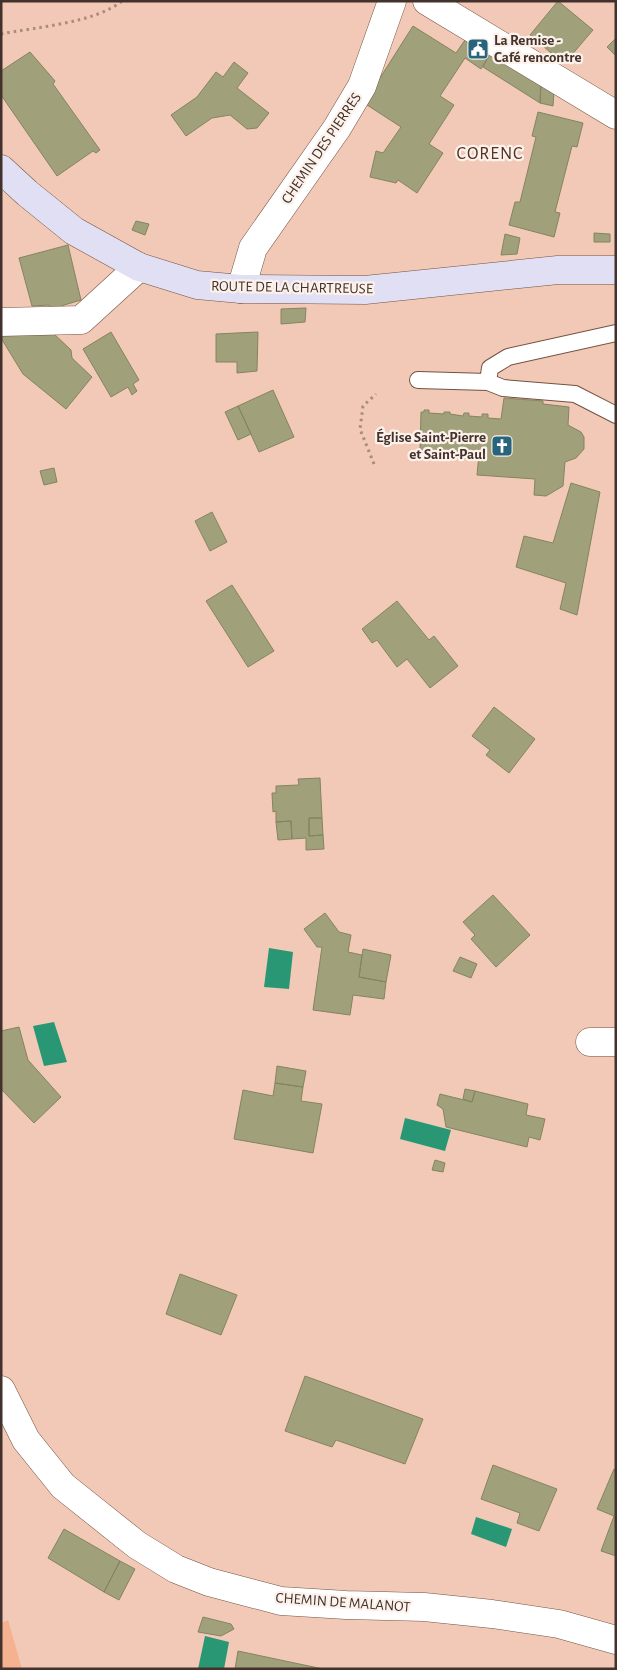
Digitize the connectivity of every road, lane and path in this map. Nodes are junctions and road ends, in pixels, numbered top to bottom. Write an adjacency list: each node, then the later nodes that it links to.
1 (122, 1): 4 (path)
2 (392, 1): 9 (street, CHEMIN DES PIERRES)
3 (427, 1): 5 (street)
4 (1, 34)
5 (616, 115)
6 (1, 169): 7 (main road, ROUTE DE LA CHARTREUSE)
7 (138, 267): 9 (main road, ROUTE DE LA CHARTREUSE); 10 (street)
8 (616, 270): 9 (main road, ROUTE DE LA CHARTREUSE)
9 (241, 289)
10 (1, 322)
11 (616, 333): 13 (lane)
12 (418, 380): 13 (lane)
13 (488, 382): 15 (lane)
14 (376, 394): 16 (path)
15 (616, 415)
16 (374, 464)
17 (1, 1390): 18 (street, CHEMIN DE MALANOT)
18 (616, 1640)

